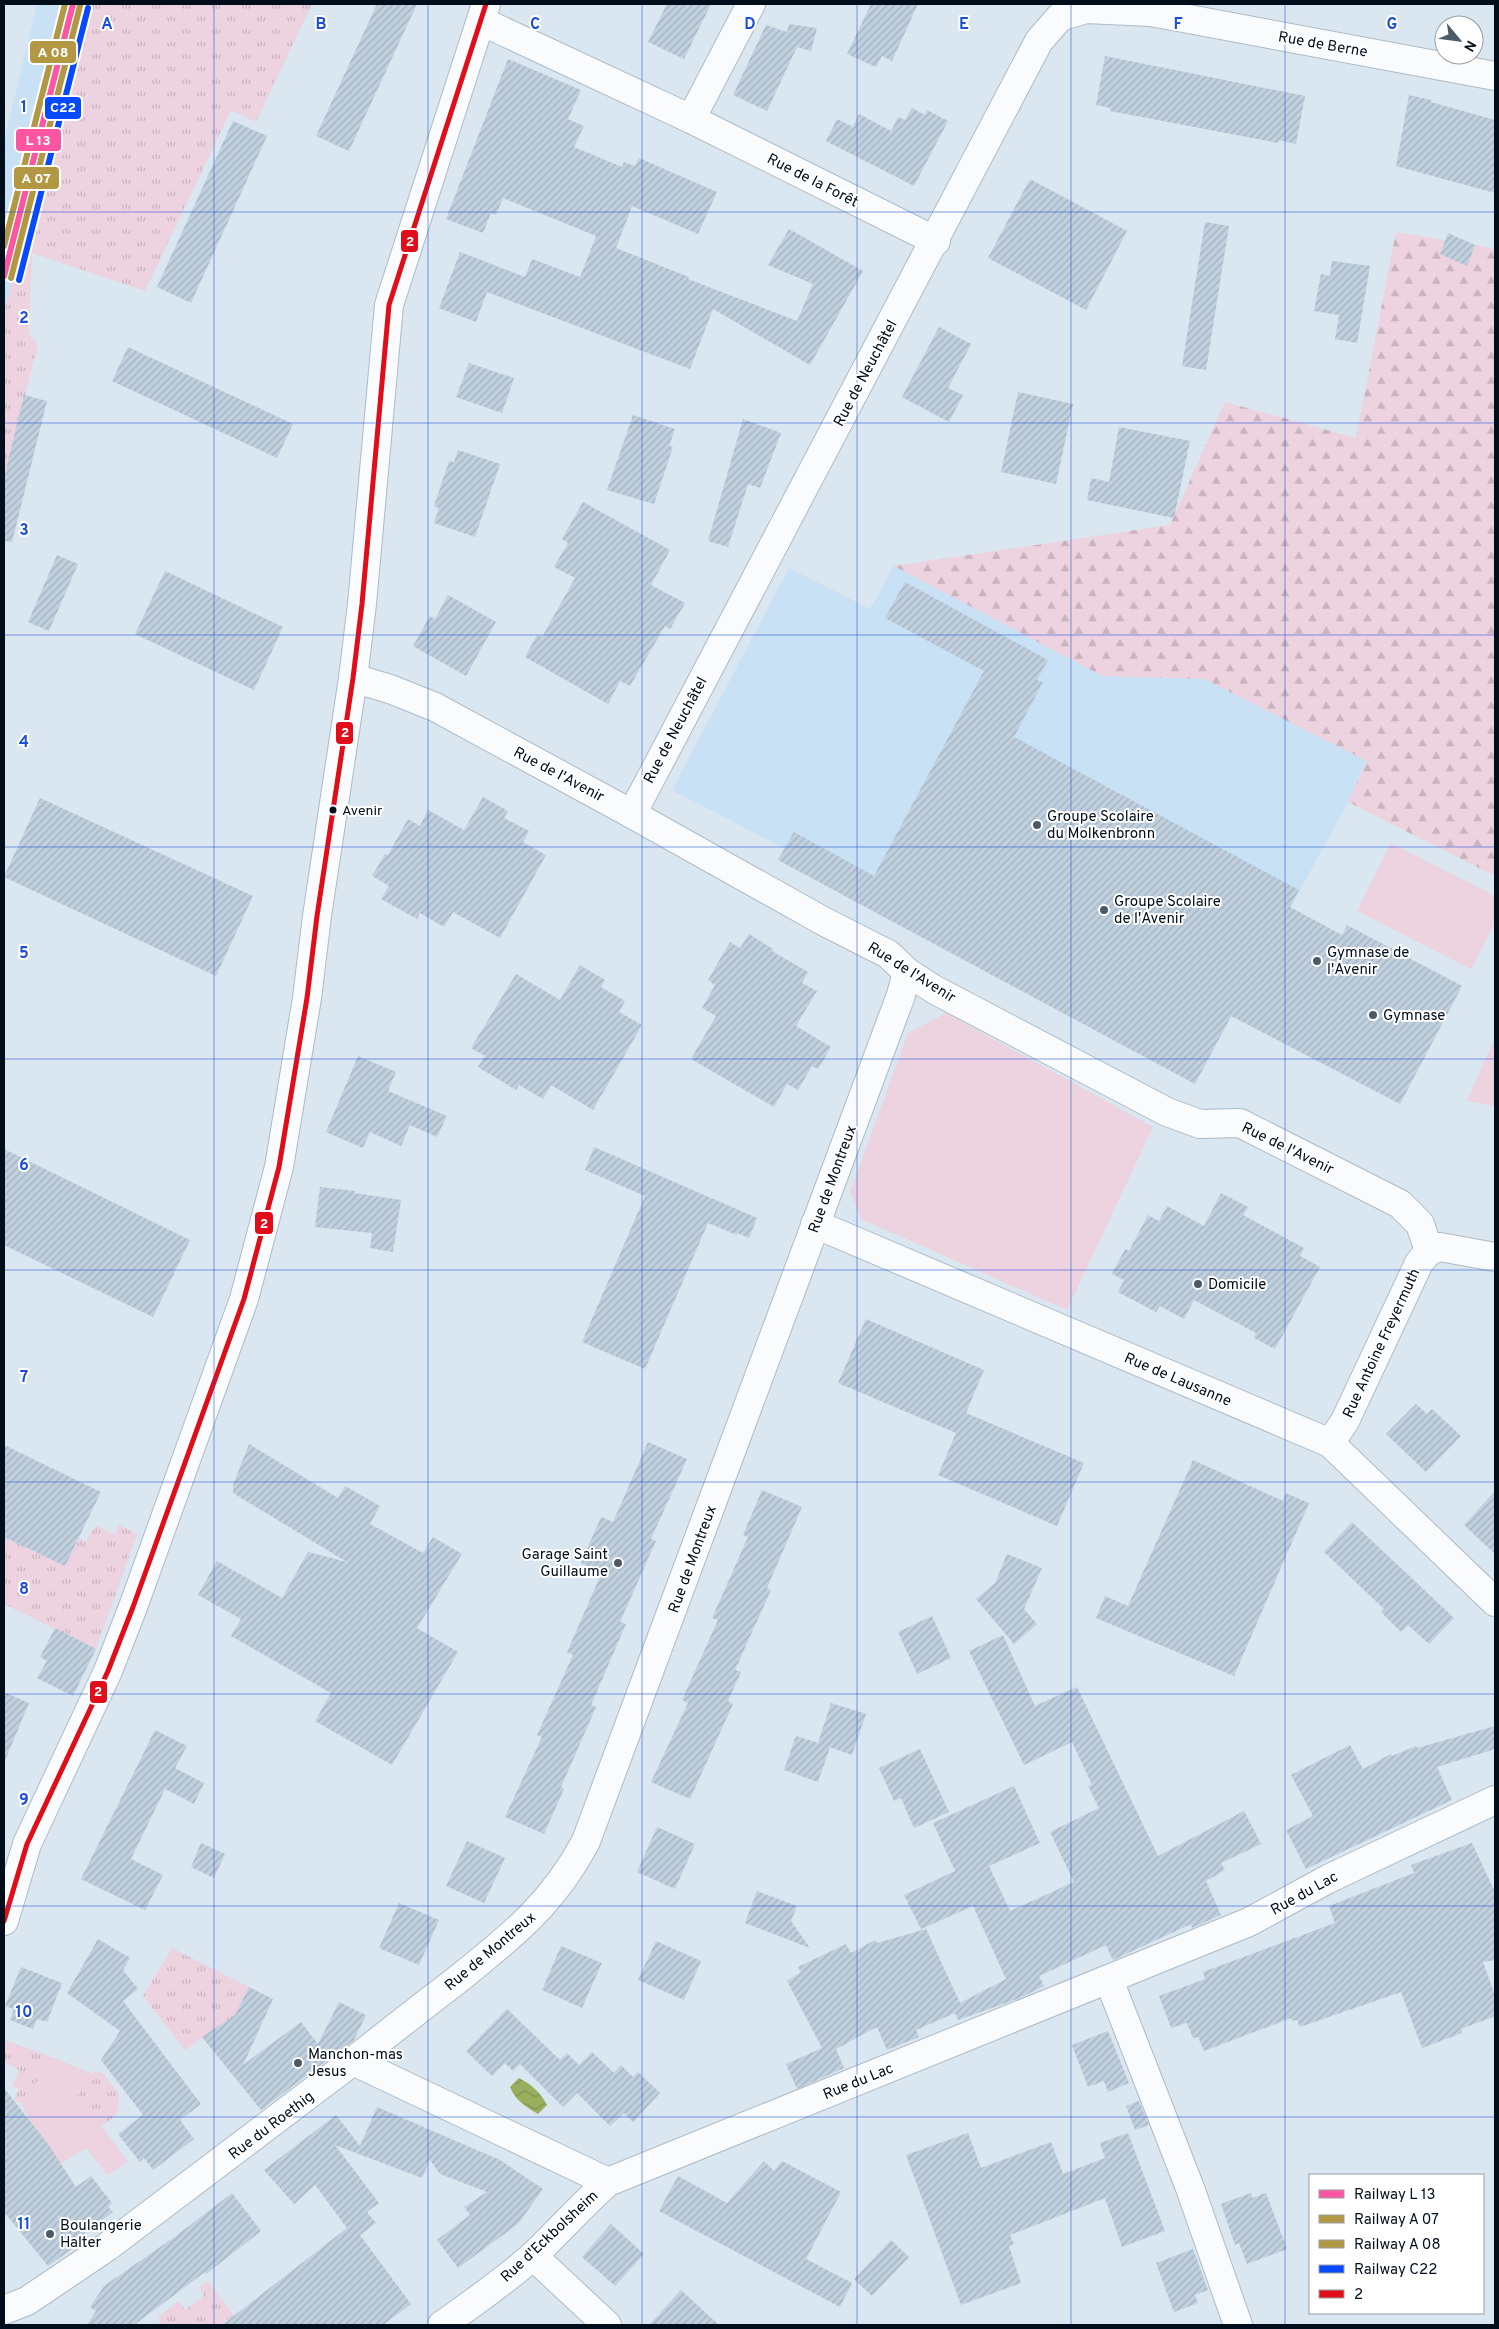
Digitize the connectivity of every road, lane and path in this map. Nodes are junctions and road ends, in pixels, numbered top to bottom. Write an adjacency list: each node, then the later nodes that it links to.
1 (750, 4): 5 (street)
2 (1152, 8): 4 (street, Rue de Berne); 6 (street, Rue de Neuchâtel)
3 (483, 12): 5 (street, Rue de la Forêt); 7 (street)
4 (1495, 76)
5 (691, 119): 6 (street, Rue de la Forêt)
6 (936, 241): 8 (street, Rue de Neuchâtel)
7 (354, 678): 8 (street, Rue de l'Avenir); 16 (street)
8 (632, 814): 9 (street, Rue de l'Avenir)
9 (907, 972): 10 (street, Rue de Montreux); 11 (street, Rue de l'Avenir)
10 (816, 1224): 13 (street, Rue de Lausanne); 18 (street, Rue de Montreux)
11 (1429, 1251): 12 (street, Rue Antoine Freyermuth); 13 (street, Rue Antoine Freyermuth)
12 (1495, 1257)
13 (1330, 1443): 14 (street, Rue de Lausanne)
14 (1495, 1601)
15 (1495, 1800): 17 (street, Rue du Lac)
16 (4, 1921)
17 (1109, 1980): 19 (street, Rue du Lac); 24 (street)
18 (354, 2061): 19 (street); 21 (street, Rue du Roethig)
19 (608, 2182): 20 (street, Rue d'Eckbolsheim)
20 (533, 2256): 22 (street, Rue d'Eckbolsheim); 23 (street)
21 (4, 2310)
22 (442, 2325)
23 (607, 2325)
24 (1238, 2325)

